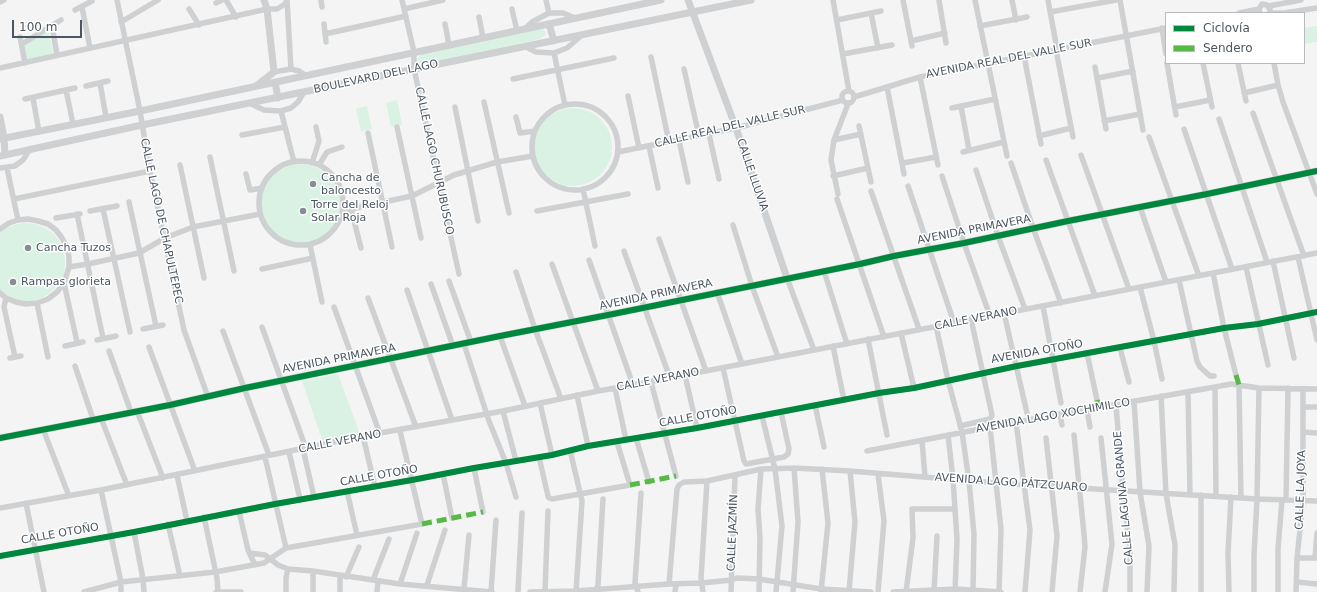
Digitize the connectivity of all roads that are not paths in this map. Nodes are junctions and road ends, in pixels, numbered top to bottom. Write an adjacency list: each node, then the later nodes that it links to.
1 (4, 0): 25 (street)
2 (117, 0): 51 (street, CALLE LAGO DE CHAPULTEPEC)
3 (158, 0): 51 (street)
4 (226, 0): 44 (street)
5 (264, 0): 31 (street)
6 (271, 0): 31 (street)
7 (287, 0): 31 (street); 94 (street)
8 (321, 0): 27 (street)
9 (402, 0): 32 (street, CALLE LAGO CHURUBUSCO)
10 (443, 0): 32 (street)
11 (546, 0): 41 (street)
12 (661, 0): 47 (street, BOULEVARD DEL LAGO)
13 (688, 0): 37 (street, CALLE LLUVIA)
14 (752, 0): 37 (street, BOULEVARD DEL LAGO)
15 (833, 0): 49 (street)
16 (903, 0): 61 (street)
17 (939, 0): 61 (street)
18 (975, 0): 57 (street)
19 (1012, 0): 50 (street)
20 (1048, 0): 38 (street)
21 (1116, 0): 38 (street)
22 (1120, 0): 64 (street)
23 (1301, 0): 36 (street)
24 (92, 1): 26 (street)
25 (0, 2)
26 (82, 7): 34 (street); 76 (street)
27 (322, 7)
28 (1261, 7): 36 (street); 39 (street)
29 (1317, 8): 40 (street)
30 (189, 9): 55 (street)
31 (267, 9): 44 (street); 99 (street)
32 (404, 9): 43 (street, CALLE LAGO CHURUBUSCO)
33 (512, 9): 60 (street)
34 (75, 10)
35 (881, 11): 42 (street)
36 (1269, 11)
37 (692, 12): 63 (street, BOULEVARD DEL LAGO); 150 (street, CALLE LLUVIA)
38 (1050, 12): 78 (street)
39 (1243, 12)
40 (1291, 12)
41 (549, 13): 47 (street); 59 (street)
42 (871, 13): 49 (street); 77 (street)
43 (406, 16): 62 (street); 79 (street, CALLE LAGO CHURUBUSCO)
44 (236, 17): 55 (street)
45 (479, 17): 66 (street)
46 (1027, 17): 50 (street)
47 (575, 18): 54 (street, BOULEVARD DEL LAGO)
48 (61, 20): 56 (street)
49 (837, 20): 81 (street)
50 (1016, 20): 57 (street)
51 (121, 22): 67 (street, CALLE LAGO DE CHAPULTEPEC)
52 (324, 24): 62 (street)
53 (445, 24): 73 (street)
54 (549, 24): 59 (street, BOULEVARD DEL LAGO); 68 (street)
55 (199, 25): 67 (street)
56 (52, 26): 72 (street); 82 (street)
57 (980, 26): 87 (street)
58 (1164, 28): 64 (street, AVENIDA REAL DEL VALLE SUR); 69 (street)
59 (525, 29): 60 (street, BOULEVARD DEL LAGO)
60 (517, 31): 66 (street, BOULEVARD DEL LAGO)
61 (945, 33): 71 (street)
62 (325, 34): 70 (street)
63 (582, 35): 68 (street, BOULEVARD DEL LAGO); 80 (street)
64 (1126, 35): 78 (street, AVENIDA REAL DEL VALLE SUR); 98 (street)
65 (20, 37): 72 (street)
66 (483, 38): 73 (street, BOULEVARD DEL LAGO)
67 (125, 41): 76 (street); 134 (street, CALLE LAGO DE CHAPULTEPEC)
68 (554, 41): 75 (street, BOULEVARD DEL LAGO)
69 (1165, 41)
70 (326, 42)
71 (946, 43)
72 (22, 44): 86 (street)
73 (450, 45): 79 (street, BOULEVARD DEL LAGO)
74 (892, 45): 77 (street)
75 (526, 46): 80 (street); 95 (street, BOULEVARD DEL LAGO)
76 (90, 48): 82 (street)
77 (878, 48): 81 (street)
78 (1057, 49): 83 (street, AVENIDA REAL DEL VALLE SUR); 151 (street)
79 (414, 52): 95 (street, CALLE LAGO CHURUBUSCO); 100 (street, BOULEVARD DEL LAGO)
80 (554, 53): 97 (street)
81 (843, 54): 113 (street)
82 (57, 55): 86 (street)
83 (1024, 56): 87 (street, AVENIDA REAL DEL VALLE SUR); 162 (street)
84 (651, 57): 168 (street)
85 (614, 58): 97 (street)
86 (25, 63): 93 (street)
87 (988, 63): 101 (street, AVENIDA REAL DEL VALLE SUR); 121 (street)
88 (1168, 64): 131 (street)
89 (1203, 64): 123 (street)
90 (1238, 64): 115 (street)
91 (1274, 64): 107 (street)
92 (1095, 67): 102 (street)
93 (0, 68)
94 (291, 69): 99 (street); 100 (street)
95 (414, 69): 114 (street, BOULEVARD DEL LAGO); 207 (street, CALLE LAGO CHURUBUSCO)
96 (684, 69): 161 (street)
97 (558, 70): 103 (street); 128 (street)
98 (1133, 71): 102 (street); 137 (street)
99 (274, 72): 109 (street)
100 (307, 76): 105 (street, BOULEVARD DEL LAGO)
101 (920, 77): 110 (street, AVENIDA REAL DEL VALLE SUR); 183 (street)
102 (1098, 78): 143 (street)
103 (513, 79)
104 (108, 81): 106 (street)
105 (275, 82): 109 (street, BOULEVARD DEL LAGO); 119 (street)
106 (100, 83): 108 (street); 140 (street)
107 (1278, 85): 115 (street); 200 (street)
108 (86, 86)
109 (255, 86): 134 (street, BOULEVARD DEL LAGO)
110 (887, 87): 117 (street, AVENIDA REAL DEL VALLE SUR); 190 (street)
111 (75, 88): 112 (street)
112 (66, 90): 118 (street); 144 (street)
113 (849, 91): 117 (street); 122 (street)
114 (304, 92): 119 (street, BOULEVARD DEL LAGO); 135 (street)
115 (1244, 93): 124 (street)
116 (628, 96): 173 (street)
117 (854, 97): 127 (street)
118 (33, 98): 120 (street); 156 (street)
119 (278, 98): 126 (street, BOULEVARD DEL LAGO)
120 (25, 99)
121 (995, 99): 129 (street); 169 (street)
122 (843, 100): 127 (street); 150 (street, CALLE REAL DEL VALLE SUR)
123 (1210, 100): 131 (street); 132 (street)
124 (1246, 101)
125 (484, 102): 186 (street)
126 (249, 103): 135 (street); 145 (street, BOULEVARD DEL LAGO)
127 (848, 104): 167 (street)
128 (565, 105): 155 (street); 176 (street)
129 (961, 106): 133 (street); 175 (street)
130 (455, 107): 196 (street)
131 (1175, 107): 138 (street)
132 (1212, 107)
133 (952, 108)
134 (140, 111): 140 (street, BOULEVARD DEL LAGO); 145 (street, CALLE LAGO DE CHAPULTEPEC)
135 (281, 112): 147 (street)
136 (1253, 113): 206 (street)
137 (1140, 114): 143 (street); 154 (street)
138 (1176, 115)
139 (0, 117): 165 (street)
140 (106, 117): 144 (street, BOULEVARD DEL LAGO)
141 (516, 117): 155 (street)
142 (1219, 119): 211 (street)
143 (1104, 121): 152 (street)
144 (73, 124): 156 (street, BOULEVARD DEL LAGO)
145 (142, 125): 174 (street, BOULEVARD DEL LAGO); 198 (street, CALLE LAGO DE CHAPULTEPEC)
146 (859, 126): 159 (street)
147 (285, 127): 160 (street); 185 (street)
148 (397, 127): 219 (street)
149 (316, 128): 187 (street)
150 (736, 128): 158 (street, CALLE REAL DEL VALLE SUR); 277 (street, CALLE LLUVIA)
151 (1071, 128): 162 (street); 163 (street)
152 (1106, 129)
153 (1184, 129): 217 (street)
154 (1143, 130)
155 (535, 131): 180 (street)
156 (39, 132): 165 (street, BOULEVARD DEL LAGO)
157 (368, 133): 224 (street)
158 (709, 134): 161 (street, CALLE REAL DEL VALLE SUR); 205 (street)
159 (861, 134): 167 (street); 195 (street)
160 (242, 135)
161 (699, 136): 166 (street, CALLE REAL DEL VALLE SUR)
162 (1039, 136): 170 (street)
163 (1073, 136)
164 (1149, 137): 222 (street)
165 (2, 138): 179 (street)
166 (679, 140): 168 (street, CALLE REAL DEL VALLE SUR); 208 (street)
167 (834, 140): 203 (street)
168 (669, 142): 171 (street, CALLE REAL DEL VALLE SUR)
169 (1004, 142): 175 (street); 181 (street)
170 (1041, 144)
171 (649, 146): 173 (street, CALLE REAL DEL VALLE SUR); 213 (street)
172 (342, 147): 191 (street)
173 (639, 148): 176 (street, CALLE REAL DEL VALLE SUR)
174 (30, 149): 179 (street, BOULEVARD DEL LAGO); 194 (street)
175 (969, 150): 177 (street)
176 (618, 152): 214 (street)
177 (962, 152)
178 (1081, 154): 234 (street)
179 (3, 155)
180 (533, 156): 186 (street); 214 (street)
181 (1007, 156)
182 (210, 157): 237 (street)
183 (936, 157): 190 (street); 192 (street)
184 (1046, 160): 239 (street)
185 (294, 162): 187 (street); 212 (street)
186 (497, 162): 196 (street); 232 (street)
187 (312, 163): 191 (street)
188 (1011, 163): 242 (street)
189 (180, 164): 241 (street)
190 (903, 164): 202 (street)
191 (319, 165): 228 (street)
192 (938, 165)
193 (0, 168): 194 (street)
194 (7, 168): 220 (street)
195 (868, 168): 203 (street); 209 (street)
196 (468, 170): 207 (street); 238 (street)
197 (976, 170): 244 (street)
198 (150, 171): 220 (street); 245 (street, CALLE LAGO DE CHAPULTEPEC)
199 (1317, 171): 200 (street, AVENIDA PRIMAVERA)
200 (1309, 173): 206 (street, AVENIDA PRIMAVERA); 218 (street)
201 (246, 174): 212 (street)
202 (904, 174)
203 (833, 176): 265 (street)
204 (942, 176): 248 (street)
205 (719, 179)
206 (1276, 180): 211 (street, AVENIDA PRIMAVERA); 258 (street)
207 (439, 182): 219 (street); 274 (street, CALLE LAGO CHURUBUSCO)
208 (688, 182)
209 (871, 182)
210 (908, 186): 253 (street)
211 (1242, 187): 217 (street, AVENIDA PRIMAVERA); 262 (street)
212 (262, 188): 233 (street)
213 (658, 188)
214 (583, 189): 221 (street)
215 (871, 192): 257 (street)
216 (628, 194): 221 (street)
217 (1207, 194): 222 (street, AVENIDA PRIMAVERA); 269 (street)
218 (1317, 194)
219 (412, 196): 224 (street); 246 (street)
220 (14, 199): 236 (street)
221 (586, 201): 231 (street); 250 (street)
222 (1172, 201): 226 (street, AVENIDA PRIMAVERA); 275 (street)
223 (129, 202): 255 (street)
224 (382, 202): 229 (street); 251 (street)
225 (117, 206): 227 (street)
226 (1140, 207): 234 (street, AVENIDA PRIMAVERA); 280 (street)
227 (103, 209): 230 (street); 259 (street)
228 (343, 209): 229 (street); 249 (street)
229 (351, 209): 252 (street)
230 (90, 211)
231 (537, 211)
232 (508, 213)
233 (260, 214): 237 (street); 249 (street)
234 (1103, 214): 239 (street, AVENIDA PRIMAVERA); 285 (street)
235 (56, 218): 263 (street)
236 (18, 220): 243 (street); 266 (street)
237 (224, 221): 241 (street); 270 (street)
238 (478, 221)
239 (1068, 221): 242 (street, AVENIDA PRIMAVERA); 289 (street)
240 (733, 225): 283 (street)
241 (193, 227): 245 (street); 276 (street)
242 (1033, 228): 244 (street, AVENIDA PRIMAVERA); 295 (street)
243 (0, 229)
244 (998, 236): 248 (street, AVENIDA PRIMAVERA); 299 (street)
245 (165, 238): 255 (street); 376 (street, CALLE LAGO DE CHAPULTEPEC)
246 (421, 238)
247 (659, 239): 292 (street)
248 (964, 243): 253 (street, AVENIDA PRIMAVERA); 303 (street)
249 (310, 245): 260 (street)
250 (595, 246)
251 (392, 247)
252 (361, 248)
253 (928, 249): 257 (street, AVENIDA PRIMAVERA); 307 (street)
254 (624, 251): 298 (street)
255 (139, 253): 259 (street); 310 (street)
256 (1317, 253): 258 (street, CALLE VERANO)
257 (894, 256): 265 (street, AVENIDA PRIMAVERA); 316 (street)
258 (1301, 256): 262 (street, CALLE VERANO); 301 (street)
259 (114, 258): 263 (street); 318 (street)
260 (313, 258): 268 (street); 293 (street)
261 (589, 260): 302 (street)
262 (1270, 262): 267 (street, CALLE VERANO); 305 (street)
263 (88, 264): 266 (street); 321 (street)
264 (552, 264): 306 (street)
265 (860, 264): 271 (street, AVENIDA PRIMAVERA); 323 (street)
266 (69, 267): 281 (street)
267 (1246, 267): 269 (street, CALLE VERANO); 308 (street)
268 (262, 269)
269 (1232, 269): 273 (street, CALLE VERANO)
270 (234, 271)
271 (824, 271): 277 (street, AVENIDA PRIMAVERA); 328 (street)
272 (516, 272): 315 (street)
273 (1213, 273): 275 (street, CALLE VERANO); 313 (street)
274 (459, 274)
275 (1199, 276): 278 (street, CALLE VERANO)
276 (204, 278)
277 (787, 278): 283 (street, AVENIDA PRIMAVERA); 334 (street, CALLE LLUVIA)
278 (1179, 280): 280 (street, CALLE VERANO); 320 (street)
279 (449, 281): 327 (street)
280 (1166, 282): 284 (street, CALLE VERANO)
281 (64, 283): 294 (street); 329 (street)
282 (431, 284): 330 (street)
283 (752, 286): 287 (street, AVENIDA PRIMAVERA); 339 (street)
284 (1140, 287): 285 (street, CALLE VERANO); 326 (street)
285 (1129, 289): 289 (street, CALLE VERANO)
286 (407, 290): 336 (street)
287 (717, 292): 292 (street, AVENIDA PRIMAVERA); 344 (street)
288 (0, 293): 290 (street)
289 (1095, 296): 295 (street, CALLE VERANO)
290 (6, 298): 294 (street); 338 (street)
291 (368, 298): 341 (street)
292 (680, 300): 298 (street, AVENIDA PRIMAVERA); 350 (street)
293 (322, 302)
294 (37, 303): 340 (street)
295 (1061, 303): 296 (street, CALLE VERANO)
296 (1043, 306): 299 (street, CALLE VERANO); 343 (street)
297 (334, 307): 347 (street)
298 (644, 307): 302 (street, AVENIDA PRIMAVERA); 355 (street)
299 (1025, 309): 300 (street, CALLE VERANO)
300 (1004, 313): 303 (street, CALLE VERANO); 348 (street)
301 (1314, 313): 305 (street, AVENIDA OTOÑO); 325 (street)
302 (608, 315): 306 (street, AVENIDA PRIMAVERA); 361 (street)
303 (990, 316): 304 (street, CALLE VERANO)
304 (971, 319): 307 (street, CALLE VERANO); 351 (street)
305 (1286, 319): 308 (street, AVENIDA OTOÑO); 342 (street)
306 (573, 322): 315 (street, AVENIDA PRIMAVERA); 371 (street)
307 (954, 323): 311 (street, CALLE VERANO)
308 (1258, 324): 313 (street, AVENIDA OTOÑO); 345 (street)
309 (163, 325): 310 (street)
310 (156, 326): 314 (street)
311 (936, 326): 316 (street, CALLE VERANO); 357 (street)
312 (262, 327): 358 (street)
313 (1224, 328): 320 (street, AVENIDA OTOÑO); 353 (street)
314 (142, 329)
315 (535, 329): 322 (street, AVENIDA PRIMAVERA); 377 (street)
316 (919, 330): 319 (street, CALLE VERANO)
317 (223, 331): 364 (street)
318 (130, 332)
319 (901, 333): 323 (street, CALLE VERANO); 366 (street)
320 (1191, 334): 326 (street, AVENIDA OTOÑO); 354 (street)
321 (116, 336)
322 (500, 336): 327 (street, AVENIDA PRIMAVERA); 386 (street)
323 (884, 337): 324 (street, CALLE VERANO)
324 (868, 339): 328 (street, CALLE VERANO); 373 (street)
325 (1317, 340)
326 (1154, 341): 333 (street, AVENIDA OTOÑO); 356 (street)
327 (468, 343): 330 (street, AVENIDA PRIMAVERA); 394 (street)
328 (847, 344): 331 (street, CALLE VERANO)
329 (65, 346)
330 (453, 346): 336 (street, AVENIDA PRIMAVERA)
331 (833, 346): 334 (street, CALLE VERANO); 378 (street)
332 (149, 347): 384 (street)
333 (1120, 348): 337 (street, AVENIDA OTOÑO); 360 (street)
334 (814, 350): 339 (street, CALLE VERANO)
335 (109, 351): 390 (street)
336 (428, 351): 341 (street, AVENIDA PRIMAVERA); 398 (street)
337 (1087, 353): 343 (street, AVENIDA OTOÑO); 379 (street)
338 (15, 357)
339 (778, 357): 344 (street, CALLE VERANO)
340 (48, 358)
341 (391, 358): 347 (street, AVENIDA PRIMAVERA); 403 (street)
342 (1294, 358)
343 (1054, 359): 348 (street, AVENIDA OTOÑO); 382 (street)
344 (742, 364): 349 (street, CALLE VERANO)
345 (1268, 364)
346 (75, 366): 397 (street)
347 (355, 366): 358 (street, AVENIDA PRIMAVERA); 413 (street)
348 (1017, 366): 351 (street, AVENIDA OTOÑO); 393 (street)
349 (723, 368): 350 (street, CALLE VERANO); 399 (street)
350 (706, 371): 352 (street, CALLE VERANO)
351 (983, 372): 357 (street, AVENIDA OTOÑO); 402 (street)
352 (685, 375): 355 (street, CALLE VERANO); 406 (street)
353 (1236, 375)
354 (1214, 376)
355 (670, 378): 359 (street, CALLE VERANO)
356 (1162, 379)
357 (948, 380): 366 (street, AVENIDA OTOÑO); 402 (street)
358 (281, 381): 364 (street, AVENIDA PRIMAVERA); 427 (street)
359 (651, 382): 361 (street, CALLE VERANO); 411 (street)
360 (1129, 382)
361 (633, 386): 365 (street, CALLE VERANO)
362 (1239, 386): 363 (street, AVENIDA LAGO XOCHIMILCO); 367 (street, AVENIDA LAGO XOCHIMILCO); 476 (street)
363 (1214, 387): 372 (street, AVENIDA LAGO XOCHIMILCO); 471 (street)
364 (245, 388): 376 (street, AVENIDA PRIMAVERA); 432 (street)
365 (615, 388): 371 (street, CALLE VERANO); 422 (street)
366 (914, 388): 373 (street, AVENIDA OTOÑO)
367 (1259, 388): 368 (street, AVENIDA LAGO XOCHIMILCO); 479 (street)
368 (1288, 388): 369 (street, AVENIDA LAGO XOCHIMILCO); 480 (street)
369 (1303, 389): 370 (street, AVENIDA LAGO XOCHIMILCO); 387 (street, CALLE LA JOYA)
370 (1317, 389)
371 (598, 391): 374 (street, CALLE VERANO)
372 (1188, 392): 375 (street, AVENIDA LAGO XOCHIMILCO); 468 (street)
373 (879, 393): 378 (street, AVENIDA OTOÑO); 414 (street)
374 (577, 396): 377 (street, CALLE VERANO); 425 (street)
375 (1161, 396): 380 (street, AVENIDA LAGO XOCHIMILCO); 467 (street)
376 (208, 397): 384 (street, AVENIDA PRIMAVERA)
377 (561, 399): 381 (street, CALLE VERANO)
378 (844, 400): 385 (street, AVENIDA OTOÑO)
379 (1097, 400)
380 (1134, 401): 383 (street, AVENIDA LAGO XOCHIMILCO); 465 (street)
381 (540, 403): 386 (street, CALLE VERANO); 431 (street)
382 (1061, 403)
383 (1116, 404): 389 (street, AVENIDA LAGO XOCHIMILCO); 464 (street, CALLE LAGUNA GRANDE)
384 (170, 405): 390 (street, AVENIDA PRIMAVERA); 441 (street)
385 (815, 405): 392 (street, AVENIDA OTOÑO); 426 (street)
386 (525, 406): 391 (street, CALLE VERANO)
387 (1303, 407): 388 (street); 410 (street, CALLE LA JOYA)
388 (1317, 407)
389 (1087, 410): 395 (street, AVENIDA LAGO XOCHIMILCO); 405 (street)
390 (134, 411): 397 (street, AVENIDA PRIMAVERA); 449 (street)
391 (502, 411): 394 (street, CALLE VERANO); 434 (street)
392 (781, 412): 396 (street, AVENIDA OTOÑO); 436 (street)
393 (1027, 413)
394 (487, 414): 398 (street, CALLE VERANO); 435 (street)
395 (1060, 414): 400 (street, AVENIDA LAGO XOCHIMILCO); 401 (street)
396 (762, 416): 399 (street, CALLE OTOÑO); 436 (street)
397 (97, 419): 407 (street, AVENIDA PRIMAVERA); 456 (street)
398 (452, 420): 403 (street, CALLE VERANO)
399 (736, 420): 406 (street, CALLE OTOÑO); 436 (street)
400 (1016, 422): 404 (street, AVENIDA LAGO XOCHIMILCO); 457 (street)
401 (1062, 424)
402 (960, 426): 409 (street)
403 (416, 427): 408 (street, CALLE VERANO)
404 (990, 427): 409 (street, AVENIDA LAGO XOCHIMILCO); 455 (street)
405 (1090, 427)
406 (697, 428): 411 (street, CALLE OTOÑO)
407 (43, 429): 418 (street, AVENIDA PRIMAVERA); 470 (street)
408 (400, 430): 413 (street, CALLE VERANO); 451 (street)
409 (962, 432): 417 (street, AVENIDA LAGO XOCHIMILCO); 453 (street)
410 (1303, 432): 412 (street); 481 (street, CALLE LA JOYA)
411 (665, 433): 419 (street, CALLE OTOÑO); 447 (street)
412 (1317, 433)
413 (380, 434): 416 (street, CALLE VERANO)
414 (887, 435)
415 (1074, 435): 460 (street)
416 (364, 436): 427 (street, CALLE VERANO); 459 (street)
417 (948, 436): 423 (street, AVENIDA LAGO XOCHIMILCO); 450 (street)
418 (0, 438)
419 (636, 438): 422 (street, CALLE OTOÑO); 454 (street)
420 (1046, 438): 458 (street)
421 (1101, 438): 462 (street)
422 (626, 440): 424 (street, CALLE OTOÑO)
423 (922, 440): 429 (street, AVENIDA LAGO XOCHIMILCO); 448 (street)
424 (617, 442): 425 (street, CALLE OTOÑO); 474 (street)
425 (588, 446): 428 (street, CALLE OTOÑO)
426 (824, 447)
427 (305, 448): 430 (street, CALLE VERANO); 472 (street)
428 (570, 450): 431 (street, CALLE OTOÑO); 474 (street)
429 (867, 450)
430 (289, 452): 432 (street, CALLE VERANO); 477 (street)
431 (552, 454): 433 (street, CALLE OTOÑO)
432 (267, 456): 441 (street, CALLE VERANO); 484 (street)
433 (539, 457): 434 (street, CALLE OTOÑO); 474 (street)
434 (516, 461): 435 (street, CALLE OTOÑO)
435 (506, 463): 437 (street, CALLE OTOÑO); 473 (street)
436 (774, 463): 438 (street, AVENIDA LAGO PÁTZCUARO); 440 (street, AVENIDA LAGO PÁTZCUARO); 525 (street)
437 (474, 468): 443 (street, CALLE OTOÑO); 489 (street)
438 (794, 468): 439 (street, AVENIDA LAGO PÁTZCUARO); 533 (street)
439 (822, 469): 442 (street, AVENIDA LAGO PÁTZCUARO); 545 (street)
440 (761, 470): 446 (street, AVENIDA LAGO PÁTZCUARO); 523 (street)
441 (195, 471): 445 (street, CALLE VERANO)
442 (850, 471): 444 (street, AVENIDA LAGO PÁTZCUARO); 566 (street)
443 (443, 474): 451 (street, CALLE OTOÑO); 492 (street)
444 (878, 474): 448 (street, AVENIDA LAGO PÁTZCUARO); 568 (street)
445 (177, 475): 449 (street, CALLE VERANO); 494 (street)
446 (735, 475): 452 (street, AVENIDA LAGO PÁTZCUARO); 522 (street, CALLE JAZMÍN)
447 (676, 476)
448 (925, 477): 450 (street, AVENIDA LAGO PÁTZCUARO)
449 (163, 478): 456 (street, CALLE VERANO)
450 (953, 479): 453 (street, AVENIDA LAGO PÁTZCUARO); 486 (street)
451 (412, 480): 459 (street, CALLE OTOÑO); 500 (street)
452 (707, 481): 527 (street); 529 (street, AVENIDA LAGO PÁTZCUARO)
453 (969, 481): 455 (street, AVENIDA LAGO PÁTZCUARO); 539 (street)
454 (649, 482)
455 (997, 483): 457 (street, AVENIDA LAGO PÁTZCUARO); 571 (street)
456 (127, 485): 461 (street, CALLE VERANO)
457 (1024, 485): 458 (street, AVENIDA LAGO PÁTZCUARO); 572 (street)
458 (1052, 485): 460 (street, AVENIDA LAGO PÁTZCUARO); 573 (street)
459 (375, 487): 463 (street, CALLE OTOÑO)
460 (1078, 487): 462 (street, AVENIDA LAGO PÁTZCUARO); 574 (street)
461 (101, 490): 470 (street, CALLE VERANO); 502 (street)
462 (1106, 490): 464 (street, AVENIDA LAGO PÁTZCUARO); 575 (street)
463 (347, 491): 472 (street, CALLE OTOÑO); 500 (street)
464 (1123, 491): 465 (street, AVENIDA LAGO PÁTZCUARO); 576 (street, CALLE LAGUNA GRANDE)
465 (1140, 492): 467 (street, AVENIDA LAGO PÁTZCUARO); 577 (street)
466 (641, 493): 535 (street)
467 (1166, 494): 468 (street, AVENIDA LAGO PÁTZCUARO); 578 (street)
468 (1190, 494): 469 (street, AVENIDA LAGO PÁTZCUARO)
469 (1202, 495): 471 (street, AVENIDA LAGO PÁTZCUARO); 579 (street)
470 (69, 496): 483 (street, CALLE VERANO)
471 (1216, 496): 475 (street, AVENIDA LAGO PÁTZCUARO)
472 (314, 497): 477 (street, CALLE OTOÑO)
473 (516, 497)
474 (581, 497): 543 (street)
475 (1231, 497): 476 (street, AVENIDA LAGO PÁTZCUARO); 580 (street)
476 (1241, 498): 479 (street, AVENIDA LAGO PÁTZCUARO)
477 (300, 499): 484 (street, CALLE OTOÑO)
478 (603, 499): 544 (street)
479 (1258, 499): 480 (street, AVENIDA LAGO PÁTZCUARO); 581 (street)
480 (1284, 500): 481 (street, AVENIDA LAGO PÁTZCUARO); 582 (street)
481 (1303, 501): 482 (street, AVENIDA LAGO PÁTZCUARO); 510 (street, CALLE LA JOYA)
482 (1317, 501)
483 (26, 503): 485 (street, CALLE VERANO); 507 (street)
484 (275, 504): 487 (street, CALLE OTOÑO); 506 (street)
485 (0, 508)
486 (954, 509): 538 (street); 570 (street)
487 (239, 511): 491 (street, CALLE OTOÑO); 508 (street)
488 (548, 511): 542 (street)
489 (483, 512)
490 (522, 513): 558 (street)
491 (204, 517): 494 (street, CALLE OTOÑO); 516 (street)
492 (452, 518)
493 (496, 520): 557 (street)
494 (187, 521): 495 (street, CALLE OTOÑO)
495 (168, 524): 497 (street, CALLE OTOÑO); 517 (street)
496 (445, 530): 532 (street)
497 (134, 532): 502 (street, CALLE OTOÑO); 520 (street)
498 (417, 533): 528 (street)
499 (1317, 533): 511 (street)
500 (357, 535): 506 (street)
501 (469, 535): 534 (street)
502 (111, 536): 507 (street, CALLE OTOÑO); 524 (street)
503 (937, 536): 546 (street)
504 (389, 539): 521 (street)
505 (359, 547): 519 (street)
506 (286, 548): 512 (street)
507 (35, 549): 509 (street, CALLE OTOÑO); 547 (street)
508 (250, 554): 512 (street); 513 (street)
509 (0, 556)
510 (1297, 558): 511 (street); 526 (street, CALLE LA JOYA)
511 (1316, 558)
512 (270, 559): 513 (street); 514 (street)
513 (254, 565): 516 (street)
514 (288, 569): 515 (street); 553 (street)
515 (313, 571): 518 (street); 554 (street)
516 (215, 572): 517 (street); 551 (street)
517 (180, 576): 520 (street)
518 (340, 576): 519 (street); 555 (street)
519 (346, 577): 521 (street)
520 (143, 580): 524 (street); 550 (street)
521 (375, 580): 528 (street); 556 (street)
522 (731, 580): 523 (street); 527 (street); 562 (street, CALLE JAZMÍN)
523 (759, 580): 525 (street); 563 (street)
524 (121, 582): 540 (street); 549 (street)
525 (776, 582): 533 (street); 564 (street)
526 (1297, 582): 531 (street); 583 (street, CALLE LA JOYA)
527 (702, 583): 530 (street); 561 (street)
528 (400, 584): 532 (street)
529 (669, 584): 530 (street); 535 (street)
530 (676, 584): 560 (street)
531 (1317, 584)
532 (427, 585): 536 (street)
533 (794, 585): 545 (street); 565 (street)
534 (464, 589): 536 (street); 541 (street)
535 (637, 589): 537 (street)
536 (449, 590)
537 (620, 590): 544 (street)
538 (955, 590): 539 (street); 546 (street)
539 (973, 590): 571 (street)
540 (96, 591): 548 (street)
541 (473, 591): 557 (street)
542 (545, 591): 543 (street); 559 (street)
543 (576, 591): 544 (street)
544 (595, 591)
545 (821, 591): 566 (street)
546 (934, 591): 570 (street)
547 (44, 592)
548 (86, 592)
549 (121, 592)
550 (144, 592)
551 (217, 592): 552 (street)
552 (241, 592)
553 (286, 592)
554 (313, 592)
555 (340, 592)
556 (377, 592)
557 (491, 592)
558 (518, 592)
559 (530, 592)
560 (675, 592)
561 (703, 592)
562 (731, 592)
563 (759, 592)
564 (776, 592)
565 (793, 592)
566 (849, 592): 567 (street)
567 (871, 592)
568 (878, 592)
569 (893, 592): 570 (street)
570 (906, 592)
571 (1000, 592)
572 (1025, 592)
573 (1052, 592)
574 (1080, 592)
575 (1105, 592)
576 (1130, 592)
577 (1147, 592)
578 (1174, 592)
579 (1201, 592)
580 (1229, 592)
581 (1254, 592)
582 (1278, 592)
583 (1296, 592)

